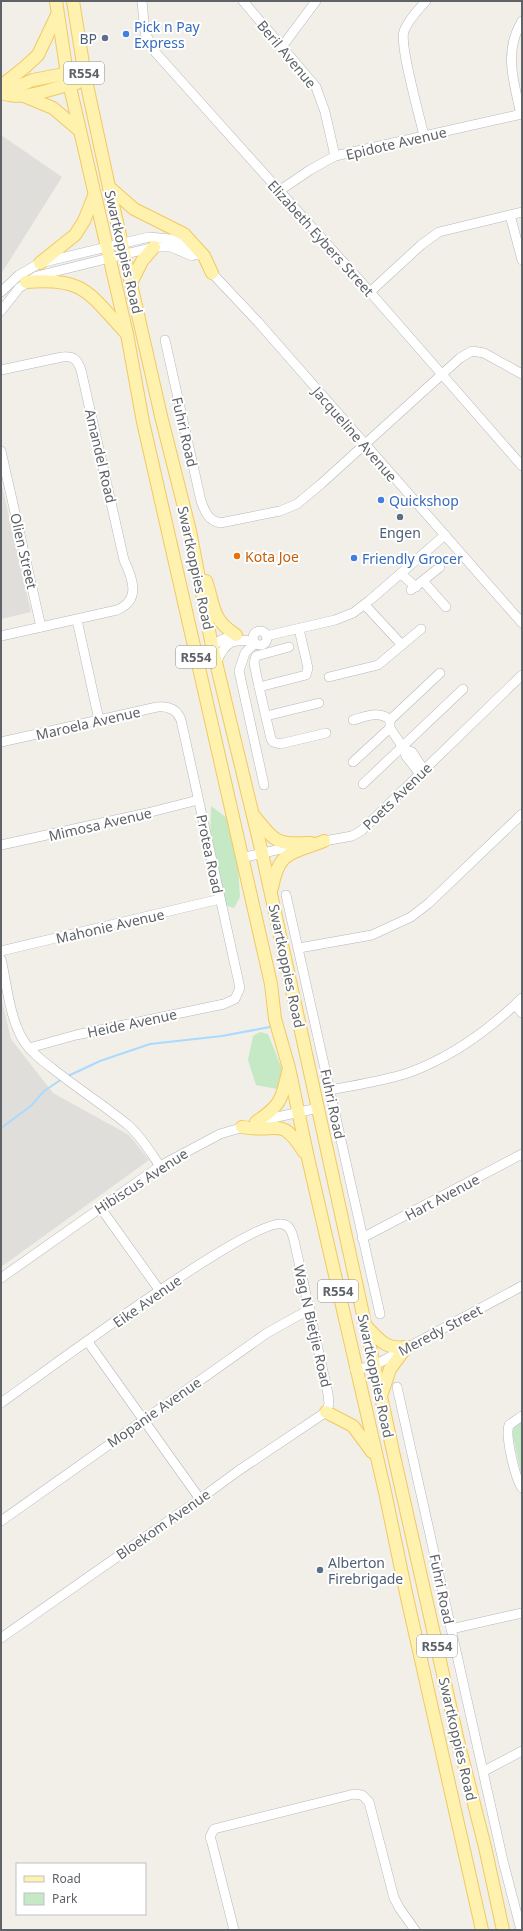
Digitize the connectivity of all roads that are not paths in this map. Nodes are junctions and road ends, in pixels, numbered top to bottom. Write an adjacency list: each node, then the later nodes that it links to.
1 (56, 1): 7 (main road, Swartkoppies Road / R554)
2 (73, 1): 10 (main road, Swartkoppies Road / R554)
3 (142, 1): 19 (street, Elizabeth Eybers Street)
4 (243, 1): 9 (street, Beril Avenue)
5 (316, 1): 9 (street)
6 (426, 1): 16 (street)
7 (57, 15): 11 (main road, Swartkoppies Road / R554); 12 (main road)
8 (522, 21): 14 (street)
9 (281, 48): 17 (street, Beril Avenue)
10 (85, 76): 11 (main road); 18 (main road, Swartkoppies Road / R554)
11 (68, 79): 12 (main road); 13 (main road); 15 (main road, Swartkoppies Road / R554)
12 (1, 90): 13 (main road)
13 (24, 96): 15 (main road)
14 (522, 114): 16 (street, Epidote Avenue)
15 (80, 131): 20 (main road, Swartkoppies Road / R554)
16 (424, 136): 17 (street, Epidote Avenue)
17 (335, 156): 19 (street, Epidote Avenue)
18 (109, 187): 24 (main road, Swartkoppies Road / R554); 28 (main road)
19 (279, 191): 32 (street, Elizabeth Eybers Street)
20 (94, 196): 25 (main road, Swartkoppies Road / R554); 27 (main road)
21 (522, 212): 22 (street)
22 (510, 215): 26 (street); 32 (street)
23 (154, 247): 24 (street, Jacqueline Avenue); 28 (street, Jacqueline Avenue); 30 (main road)
24 (123, 248): 25 (street, Jacqueline Avenue); 28 (street, Jacqueline Avenue); 30 (main road, Swartkoppies Road / R554)
25 (108, 252): 27 (street); 29 (street); 34 (main road, Swartkoppies Road / R554)
26 (522, 260)
27 (40, 263): 31 (street)
28 (208, 268): 39 (street, Jacqueline Avenue)
29 (26, 282): 33 (street); 34 (main road)
30 (131, 284): 42 (main road, Swartkoppies Road / R554)
31 (1, 292)
32 (370, 292): 38 (street, Elizabeth Eybers Street)
33 (1, 311)
34 (127, 334): 73 (main road, Swartkoppies Road / R554)
35 (165, 340): 39 (street, Fuhri Road)
36 (1, 370): 49 (street, Amandel Road)
37 (522, 374): 38 (street)
38 (442, 375): 39 (street); 41 (street, Elizabeth Eybers Street)
39 (364, 445): 43 (street, Jacqueline Avenue)
40 (1, 451): 51 (street, Olien Street)
41 (522, 466)
42 (190, 531): 55 (main road); 58 (main road, Swartkoppies Road / R554)
43 (445, 535): 45 (street); 50 (street, Jacqueline Avenue)
44 (440, 567): 46 (street)
45 (401, 574): 46 (street); 47 (street)
46 (423, 581): 48 (street)
47 (365, 605): 52 (street); 57 (street)
48 (446, 607)
49 (77, 620): 51 (street); 70 (street)
50 (522, 623)
51 (41, 627): 54 (street)
52 (299, 628): 56 (street); 65 (street)
53 (421, 629): 57 (street)
54 (1, 636)
55 (238, 637): 56 (street); 58 (street); 60 (street); 61 (street)
56 (254, 640): 60 (street)
57 (402, 645): 64 (street)
58 (212, 646): 61 (main road, Swartkoppies Road / R554); 73 (main road)
59 (289, 647): 65 (street)
60 (245, 653): 80 (street)
61 (216, 661): 83 (main road, Swartkoppies Road / R554)
62 (440, 673): 72 (street)
63 (522, 675): 78 (street, Poets Avenue)
64 (329, 677)
65 (259, 687): 69 (street)
66 (463, 689): 76 (street)
67 (319, 703): 69 (street)
68 (174, 710): 70 (street, Maroela Avenue); 81 (street, Protea Road)
69 (266, 716): 74 (street)
70 (99, 720): 75 (street, Maroela Avenue)
71 (353, 720): 72 (street)
72 (390, 724): 76 (street); 77 (street)
73 (214, 731): 88 (main road, Swartkoppies Road / R554)
74 (326, 733)
75 (1, 742)
76 (404, 748): 78 (street); 79 (street)
77 (353, 762)
78 (422, 772): 84 (street, Poets Avenue)
79 (363, 784)
80 (264, 785)
81 (198, 800): 86 (street, Mimosa Avenue); 91 (street, Protea Road)
82 (522, 814): 92 (street)
83 (253, 815): 85 (main road); 87 (main road, Swartkoppies Road / R554)
84 (324, 841): 85 (street, Poets Avenue); 89 (main road)
85 (311, 843): 87 (street, Poets Avenue)
86 (1, 845)
87 (262, 852): 88 (street, Poets Avenue); 89 (main road, Swartkoppies Road / R554)
88 (241, 858): 100 (main road, Swartkoppies Road / R554)
89 (271, 893): 102 (main road, Swartkoppies Road / R554)
90 (286, 895): 92 (street, Fuhri Road)
91 (220, 899): 93 (street, Mahonie Avenue); 95 (street, Protea Road)
92 (299, 948): 101 (street, Fuhri Road)
93 (1, 951)
94 (1, 959): 99 (street)
95 (234, 998): 99 (street, Heide Avenue)
96 (522, 998): 97 (street)
97 (515, 1005): 98 (street); 101 (street)
98 (522, 1014)
99 (29, 1048): 108 (street)
100 (289, 1068): 103 (main road, Swartkoppies Road / R554); 104 (main road)
101 (330, 1090): 110 (street, Fuhri Road)
102 (318, 1108): 103 (street, Hibiscus Avenue); 117 (main road, Swartkoppies Road / R554)
103 (299, 1113): 104 (street, Hibiscus Avenue); 107 (main road, Swartkoppies Road / R554)
104 (256, 1122): 105 (street, Hibiscus Avenue)
105 (242, 1128): 107 (main road); 108 (street, Hibiscus Avenue)
106 (522, 1154): 110 (street, Hart Avenue)
107 (308, 1158): 121 (main road, Swartkoppies Road / R554)
108 (160, 1166): 109 (street, Hibiscus Avenue)
109 (100, 1207): 112 (street, Hibiscus Avenue); 114 (street)
110 (362, 1238): 116 (street, Fuhri Road)
111 (294, 1240): 114 (street, Eike Avenue); 115 (street, Wag N Bietjie Road)
112 (1, 1278)
113 (522, 1286): 119 (street, Meredy Street)
114 (160, 1291): 118 (street, Eike Avenue)
115 (310, 1309): 125 (street, Wag N Bietjie Road); 127 (street, Mopanie Avenue)
116 (380, 1314)
117 (365, 1325): 119 (main road); 120 (main road, Swartkoppies Road / R554)
118 (88, 1342): 124 (street, Eike Avenue); 127 (street)
119 (407, 1348): 120 (street, Meredy Street); 123 (main road)
120 (375, 1365): 121 (street, Meredy Street); 123 (main road, Swartkoppies Road / R554)
121 (356, 1370): 128 (main road, Swartkoppies Road / R554)
122 (397, 1387): 133 (street, Fuhri Road)
123 (381, 1397): 140 (main road, Swartkoppies Road / R554)
124 (1, 1403)
125 (326, 1412): 128 (main road); 130 (street, Bloekom Avenue)
126 (522, 1416): 129 (street)
127 (144, 1419): 130 (street); 131 (street, Mopanie Avenue)
128 (378, 1462): 139 (main road, Swartkoppies Road / R554)
129 (522, 1488)
130 (200, 1499): 134 (street, Bloekom Avenue)
131 (1, 1521)
132 (522, 1613): 133 (street)
133 (451, 1629): 136 (street, Fuhri Road)
134 (1, 1638)
135 (522, 1751): 136 (street)
136 (484, 1771): 141 (street, Fuhri Road)
137 (234, 1930): 138 (street)
138 (415, 1930)
139 (482, 1930)
140 (503, 1930)
141 (521, 1930)

